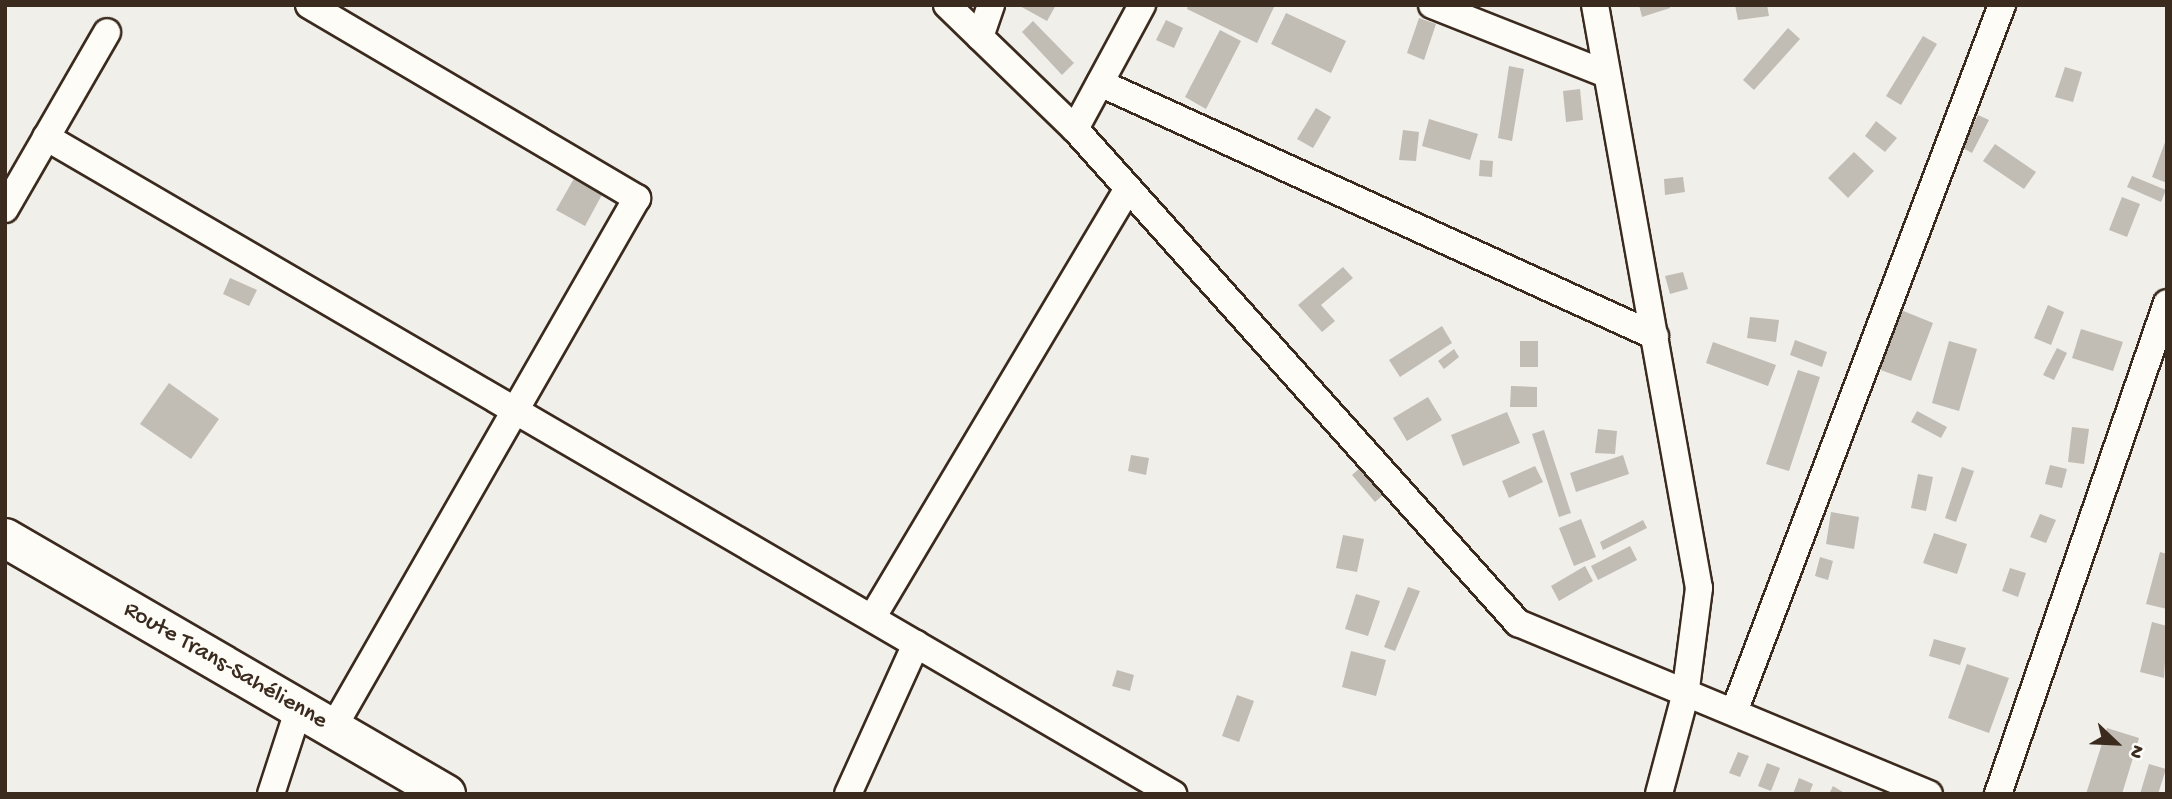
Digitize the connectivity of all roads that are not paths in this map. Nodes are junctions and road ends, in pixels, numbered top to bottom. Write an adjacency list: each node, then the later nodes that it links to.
1 (309, 5): 19 (street)
2 (947, 5): 9 (street)
3 (991, 5): 9 (street)
4 (1142, 5): 11 (street)
5 (1433, 5): 10 (street)
6 (1595, 5): 10 (street)
7 (2002, 5): 25 (street)
8 (107, 32): 13 (street)
9 (980, 37): 12 (street)
10 (1606, 74): 18 (street)
11 (1100, 83): 12 (street); 18 (street)
12 (1074, 129): 15 (street)
13 (46, 137): 14 (street); 19 (street)
14 (15, 169): 16 (street)
15 (1128, 189): 21 (street); 23 (street)
16 (5, 209)
17 (2167, 303): 33 (street)
18 (1655, 337): 23 (street)
19 (515, 410): 21 (street); 26 (street)
20 (5, 538): 24 (highway, Route Trans-Sahélienne)
21 (872, 618): 22 (street)
22 (916, 644): 29 (street); 30 (street)
23 (1685, 696): 25 (street); 31 (street)
24 (299, 708): 26 (highway, Route Trans-Sahélienne); 27 (street)
25 (1734, 712): 32 (street)
26 (333, 728): 28 (highway, Route Trans-Sahélienne)
27 (271, 794)
28 (446, 794)
29 (848, 794)
30 (1173, 794)
31 (1659, 794)
32 (1929, 794)
33 (1998, 794)

